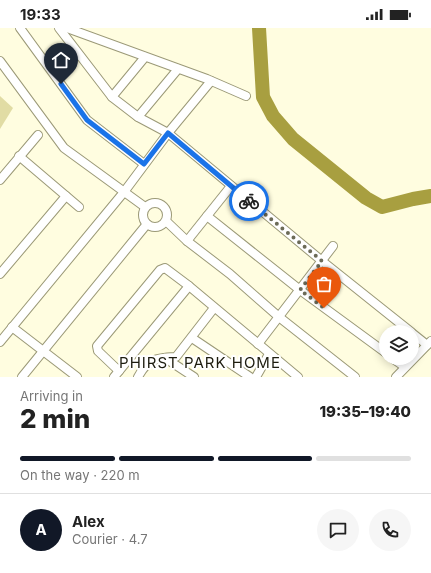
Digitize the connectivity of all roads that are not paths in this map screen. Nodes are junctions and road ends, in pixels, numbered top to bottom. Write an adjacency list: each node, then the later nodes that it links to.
1 (20, 28): 14 (street)
2 (59, 28): 9 (street)
3 (67, 28): 4 (street)
4 (145, 57): 6 (street); 9 (street)
5 (0, 61): 17 (street)
6 (178, 69): 7 (street); 10 (street)
7 (211, 81): 8 (street); 11 (street)
8 (246, 96)
9 (112, 97): 10 (street)
10 (138, 117): 11 (street)
11 (168, 133): 14 (street); 16 (street)
12 (38, 135): 13 (street)
13 (19, 156): 15 (street); 18 (street)
14 (144, 164): 17 (street)
15 (0, 180)
16 (231, 186): 21 (street); 26 (street)
17 (124, 192): 20 (street); 33 (street)
18 (66, 196): 19 (street); 27 (street)
19 (79, 207)
20 (145, 207): 22 (street); 23 (street)
21 (207, 216): 24 (street); 29 (street)
22 (166, 221): 23 (street); 24 (street)
23 (146, 224): 40 (street)
24 (187, 241): 31 (street)
25 (333, 246): 26 (street)
26 (322, 261): 29 (street); 32 (street)
27 (0, 274)
28 (189, 286): 30 (street); 45 (street); 45 (street)
29 (300, 290): 31 (street); 39 (street)
30 (214, 308): 35 (street); 38 (street)
31 (279, 317): 38 (street); 53 (street)
32 (401, 325)
33 (12, 327): 36 (street); 40 (street)
34 (419, 337): 37 (street)
35 (192, 338): 42 (street); 50 (street)
36 (0, 342)
37 (429, 343): 44 (street)
38 (258, 344): 41 (street)
39 (379, 348)
40 (44, 351): 46 (street); 47 (street)
41 (269, 354): 51 (street); 52 (street)
42 (165, 358): 48 (street); 49 (street)
43 (402, 365): 44 (street)
44 (405, 367): 54 (street)
45 (117, 374)
46 (22, 377)
47 (77, 377)
48 (138, 377)
49 (194, 377)
50 (250, 377)
51 (256, 377)
52 (296, 377)
53 (355, 377)
54 (396, 377)

